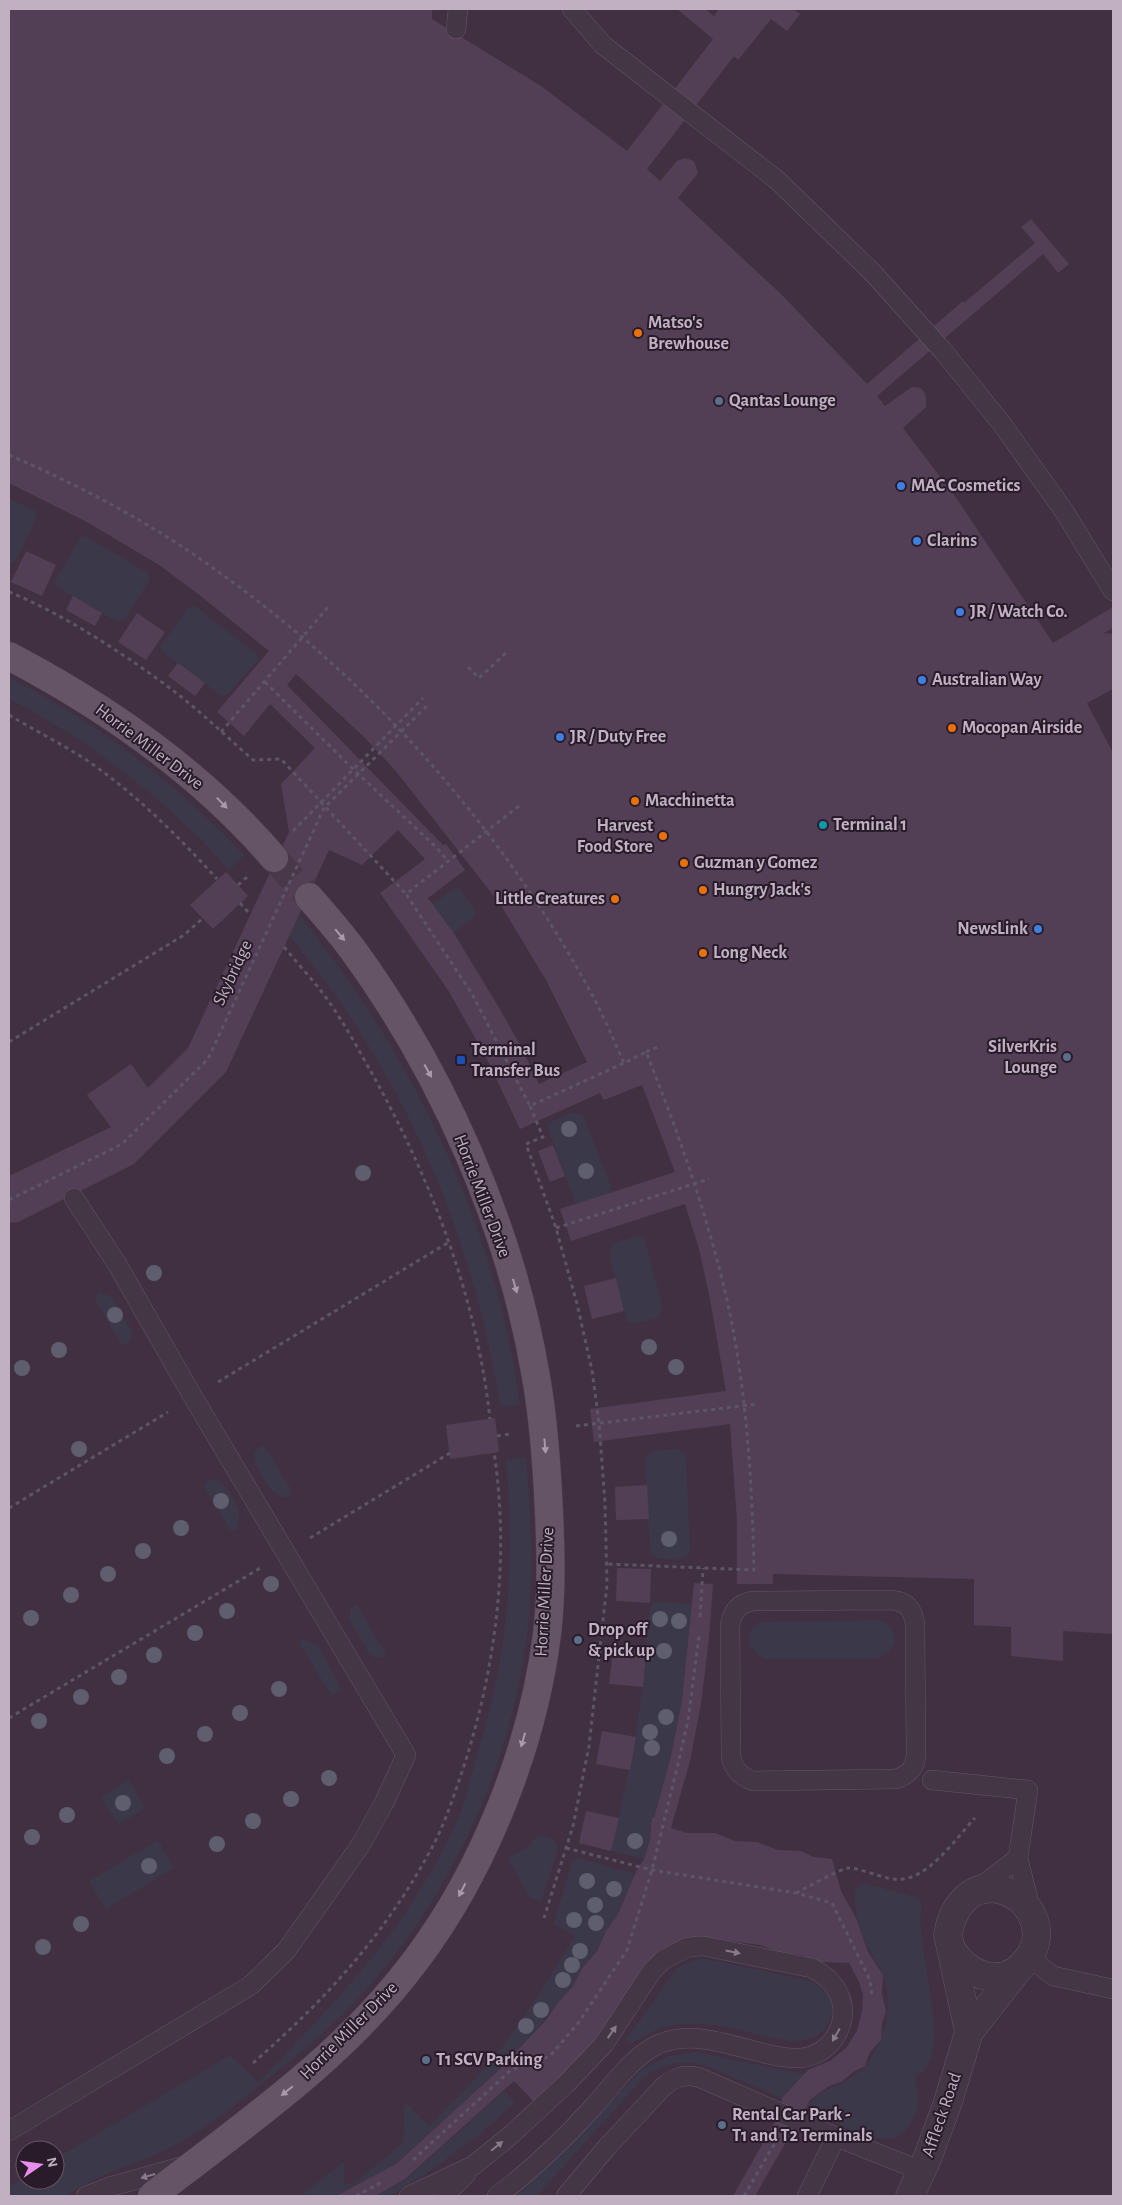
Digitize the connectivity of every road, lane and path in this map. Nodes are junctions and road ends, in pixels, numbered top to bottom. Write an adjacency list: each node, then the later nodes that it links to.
1 (458, 9): 3 (lane)
2 (572, 9): 5 (lane)
3 (456, 30)
4 (9, 455): 8 (path)
5 (1113, 591)
6 (9, 592): 17 (path)
7 (330, 606): 8 (path)
8 (302, 638): 12 (path); 16 (path)
9 (508, 651): 11 (path)
10 (9, 656): 23 (main road, Horrie Miller Drive, one-way to 23)
11 (468, 667)
12 (265, 682): 17 (path); 18 (path)
13 (423, 698): 16 (path)
14 (429, 704): 39 (path, Skybridge, bridge)
15 (9, 715): 25 (path)
16 (397, 725): 18 (path); 21 (path)
17 (221, 732): 19 (path)
18 (353, 769): 19 (path); 24 (path)
19 (321, 802): 22 (path); 26 (path)
20 (519, 806): 21 (path)
21 (486, 831): 24 (path); 35 (path)
22 (290, 834)
23 (274, 858)
24 (448, 861): 26 (path)
25 (218, 879)
26 (406, 894): 35 (path)
27 (309, 897): 69 (main road, Horrie Miller Drive, one-way to 69)
28 (240, 903): 29 (path)
29 (250, 914)
30 (202, 918): 32 (path)
31 (284, 947): 41 (path)
32 (9, 1042)
33 (660, 1046): 34 (path)
34 (646, 1052): 35 (path); 37 (path)
35 (624, 1063)
36 (710, 1179): 37 (path)
37 (696, 1184): 40 (path); 44 (path)
38 (74, 1198): 42 (lane)
39 (9, 1200)
40 (556, 1228)
41 (449, 1242): 42 (path); 45 (path)
42 (193, 1397): 48 (path); 49 (lane)
43 (758, 1404): 44 (path)
44 (744, 1406): 46 (path); 51 (path)
45 (490, 1419)
46 (572, 1426)
47 (450, 1454): 49 (path)
48 (9, 1508)
49 (287, 1552): 54 (path); 67 (lane)
50 (607, 1564): 51 (path)
51 (704, 1568): 52 (path)
52 (700, 1625)
53 (699, 1633): 71 (path)
54 (9, 1718)
55 (916, 1756): 56 (lane); 56 (lane); 57 (lane)
56 (896, 1779): 57 (lane)
57 (932, 1780): 59 (lane)
58 (975, 1818): 60 (path)
59 (1018, 1858): 61 (lane); 62 (lane)
60 (796, 1893)
61 (967, 1896): 62 (street); 63 (street)
62 (1032, 1914): 64 (street)
63 (951, 1948): 64 (street); 66 (street)
64 (1025, 1962): 65 (lane); 66 (street)
65 (1113, 1989)
66 (969, 2032): 72 (street, Affleck Road)
67 (9, 2131)
68 (836, 2137): 72 (lane); 80 (lane); 81 (lane)
69 (194, 2163): 74 (lane, one-way to 74); 75 (main road, Horrie Miller Drive)
70 (474, 2165): 77 (lane); 78 (lane); 79 (lane, one-way to 79)
71 (407, 2166)
72 (922, 2171): 82 (street, Affleck Road)
73 (385, 2180): 76 (path)
74 (86, 2196)
75 (152, 2196)
76 (356, 2196)
77 (409, 2196)
78 (444, 2196)
79 (497, 2196)
80 (566, 2196)
81 (807, 2196)
82 (910, 2196)

